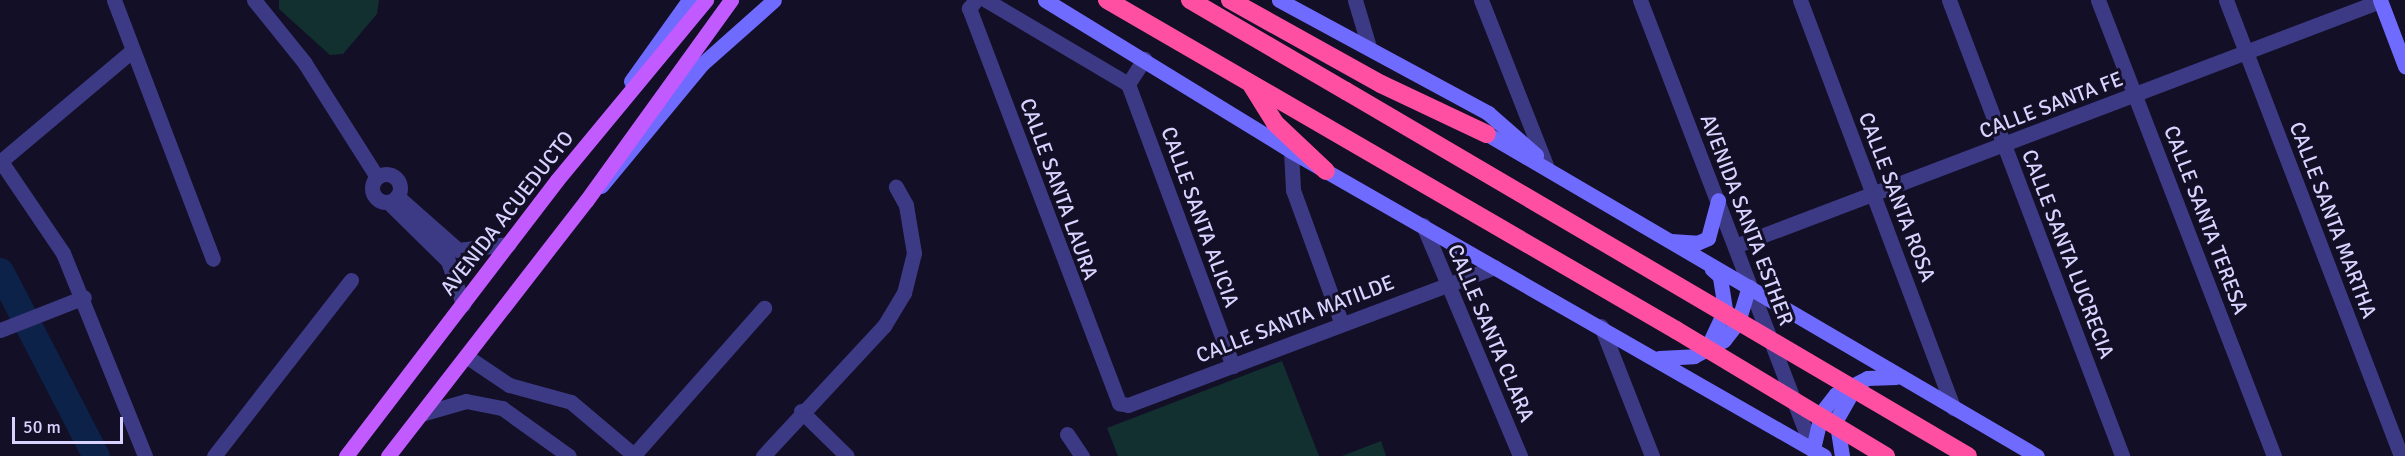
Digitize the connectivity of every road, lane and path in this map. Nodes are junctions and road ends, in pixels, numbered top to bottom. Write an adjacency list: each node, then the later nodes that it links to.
1 (114, 0): 25 (street)
2 (254, 0): 39 (street)
3 (689, 0): 32 (main road)
4 (706, 0): 32 (main road, AVENIDA ACUEDUCTO)
5 (731, 0): 44 (main road)
6 (774, 0): 23 (main road)
7 (779, 0): 23 (main road)
8 (976, 0): 68 (street, CALLE SANTA LAURA)
9 (986, 0): 29 (street)
10 (1045, 0): 27 (main road)
11 (1107, 0): 30 (highway)
12 (1190, 0): 87 (highway, bridge)
13 (1230, 0): 33 (highway)
14 (1279, 0): 24 (main road)
15 (1355, 0): 24 (street)
16 (1481, 0): 37 (street)
17 (1640, 0): 43 (street, AVENIDA SANTA ESTHER)
18 (1800, 0): 41 (street, CALLE SANTA ROSA)
19 (1949, 0): 34 (street, CALLE SANTA LUCRECIA)
20 (2098, 0): 31 (street, CALLE SANTA TERESA)
21 (2226, 0): 26 (street, CALLE SANTA MARTHA)
22 (2380, 0): 26 (street, CALLE SANTA FE); 28 (main road)
23 (759, 11): 44 (main road)
24 (1370, 47): 37 (main road)
25 (133, 50): 36 (street); 50 (street)
26 (2247, 52): 31 (street, CALLE SANTA FE); 91 (street, CALLE SANTA MARTHA)
27 (1144, 59): 29 (street); 35 (main road)
28 (2404, 60)
29 (1128, 84): 65 (street, CALLE SANTA ALICIA)
30 (1251, 84): 38 (highway); 86 (highway, bridge)
31 (2135, 95): 34 (street, CALLE SANTA FE); 90 (street, CALLE SANTA TERESA)
32 (626, 97): 47 (main road, AVENIDA ACUEDUCTO)
33 (1487, 134): 37 (main road)
34 (2005, 145): 41 (street, CALLE SANTA FE); 89 (street, CALLE SANTA LUCRECIA)
35 (1291, 151): 38 (main road); 59 (street)
36 (1, 160): 56 (street)
37 (1546, 166): 46 (main road)
38 (1326, 171): 45 (main road)
39 (377, 177): 42 (street); 42 (street)
40 (896, 187): 70 (street)
41 (1874, 195): 48 (street, CALLE SANTA FE); 69 (street, CALLE SANTA ROSA)
42 (393, 199): 49 (street)
43 (1718, 200): 46 (main road); 48 (street, AVENIDA SANTA ESTHER)
44 (586, 201): 63 (main road)
45 (1424, 225): 51 (main road); 54 (street, CALLE SANTA CLARA)
46 (1667, 241): 52 (main road)
47 (509, 244): 49 (street); 57 (main road, AVENIDA ACUEDUCTO)
48 (1736, 246): 55 (street, AVENIDA SANTA ESTHER)
49 (453, 256): 57 (street)
50 (213, 259)
51 (1495, 267): 54 (street, CALLE SANTA MATILDE); 60 (main road)
52 (1710, 267): 55 (main road); 62 (main road)
53 (351, 280): 75 (street)
54 (1447, 284): 59 (street, CALLE SANTA MATILDE); 83 (street, CALLE SANTA CLARA)
55 (1749, 287): 62 (main road); 66 (main road); 73 (street, AVENIDA SANTA ESTHER)
56 (84, 297): 61 (street); 74 (street)
57 (463, 304): 76 (main road, AVENIDA ACUEDUCTO)
58 (764, 308): 79 (street)
59 (1341, 322): 65 (street, CALLE SANTA MATILDE)
60 (1601, 326): 64 (main road); 84 (street)
61 (7, 327)
62 (1700, 354): 64 (main road)
63 (466, 356): 71 (main road); 79 (street)
64 (1656, 357): 73 (main road)
65 (1233, 366): 68 (street, CALLE SANTA MATILDE)
66 (1902, 378): 67 (main road); 69 (main road)
67 (1861, 380): 73 (main road); 85 (main road)
68 (1112, 395)
69 (1953, 408): 88 (main road)
70 (801, 411): 80 (street); 81 (street)
71 (421, 414): 77 (main road); 78 (street)
72 (1067, 434): 82 (street)
73 (1817, 454)
74 (145, 456)
75 (214, 456)
76 (346, 456)
77 (388, 456)
78 (569, 456)
79 (634, 456)
80 (763, 456)
81 (847, 456)
82 (1082, 456)
83 (1520, 456)
84 (1652, 456)
85 (1842, 456)
86 (1886, 456)
87 (1968, 456)
88 (2037, 456)
89 (2122, 456)
90 (2274, 456)
91 (2401, 456)

